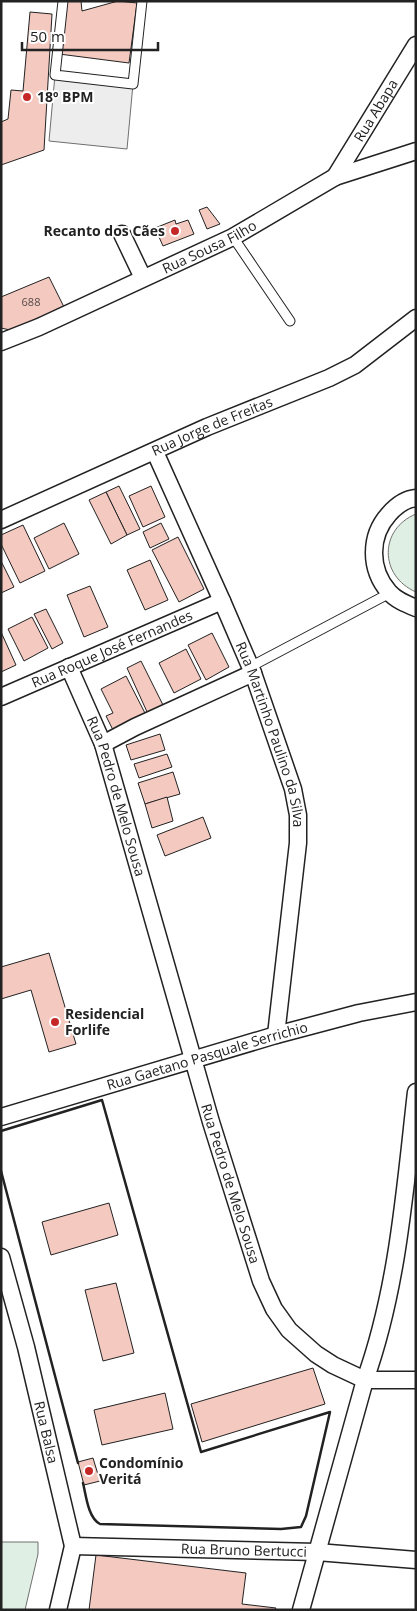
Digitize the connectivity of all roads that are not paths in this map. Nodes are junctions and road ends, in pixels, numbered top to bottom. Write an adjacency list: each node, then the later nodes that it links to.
1 (63, 1): 2 (lane)
2 (142, 1)
3 (416, 45): 5 (street, Rua Abapa)
4 (416, 151): 5 (street, Rua Sousa Filho)
5 (335, 177): 7 (street, Rua Sousa Filho)
6 (122, 234): 8 (street)
7 (233, 238): 8 (street, Rua Sousa Filho); 10 (lane)
8 (142, 278): 11 (street, Rua Sousa Filho)
9 (416, 318): 12 (street, Rua Jorge de Freitas)
10 (290, 321)
11 (1, 342)
12 (155, 452): 14 (street, Rua Jorge de Freitas); 16 (street, Rua Martinho Paulino da Silva)
13 (416, 498): 15 (street)
14 (1, 520)
15 (390, 593): 17 (street); 19 (lane)
16 (222, 601): 18 (street, Rua Roque José Fernandes); 19 (street, Rua Martinho Paulino da Silva)
17 (416, 608)
18 (69, 667): 20 (street, Rua Roque José Fernandes); 21 (street, Rua Pedro de Melo Sousa)
19 (252, 670): 21 (street); 23 (street, Rua Martinho Paulino da Silva)
20 (1, 697)
21 (103, 744): 24 (street, Rua Pedro de Melo Sousa)
22 (416, 1002): 23 (street, Rua Gaetano Pasquale Serrichio)
23 (276, 1035): 24 (street, Rua Gaetano Pasquale Serrichio)
24 (194, 1061): 26 (street, Rua Gaetano Pasquale Serrichio); 28 (street, Rua Pedro de Melo Sousa)
25 (416, 1092): 28 (street)
26 (1, 1117)
27 (1, 1257): 30 (street, Rua Balsa)
28 (365, 1380): 29 (street); 31 (street)
29 (416, 1380)
30 (73, 1546): 31 (street, Rua Bruno Bertucci); 33 (street, Rua Balsa)
31 (317, 1552): 32 (street, Rua Bruno Bertucci); 34 (street)
32 (416, 1560)
33 (58, 1610)
34 (301, 1610)

